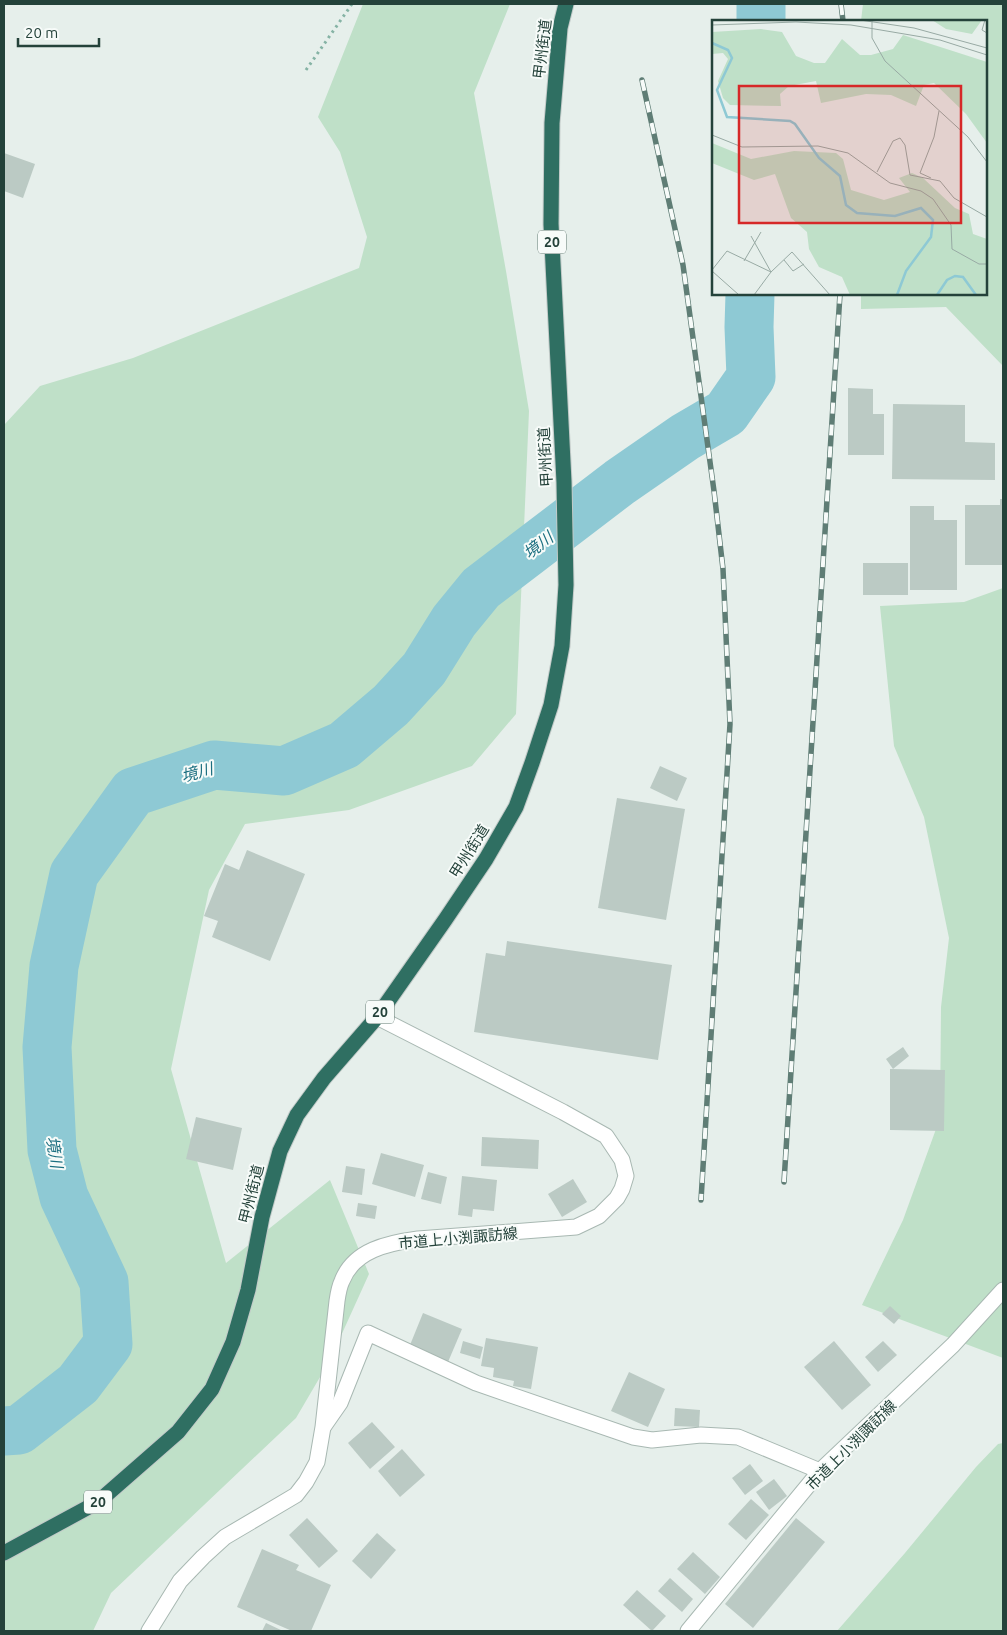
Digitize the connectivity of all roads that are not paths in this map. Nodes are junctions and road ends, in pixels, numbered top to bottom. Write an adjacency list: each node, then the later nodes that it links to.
1 (566, 4): 2 (highway, 甲州街道 / 20)
2 (377, 1017): 4 (street, 市道上小渕諏訪線); 6 (highway, 甲州街道 / 20)
3 (1003, 1290): 5 (street, 市道上小渕諏訪線)
4 (323, 1427): 5 (street); 7 (street, 市道上小渕諏訪線)
5 (820, 1471): 8 (street, 市道上小渕諏訪線)
6 (4, 1553)
7 (149, 1631)
8 (688, 1631)

